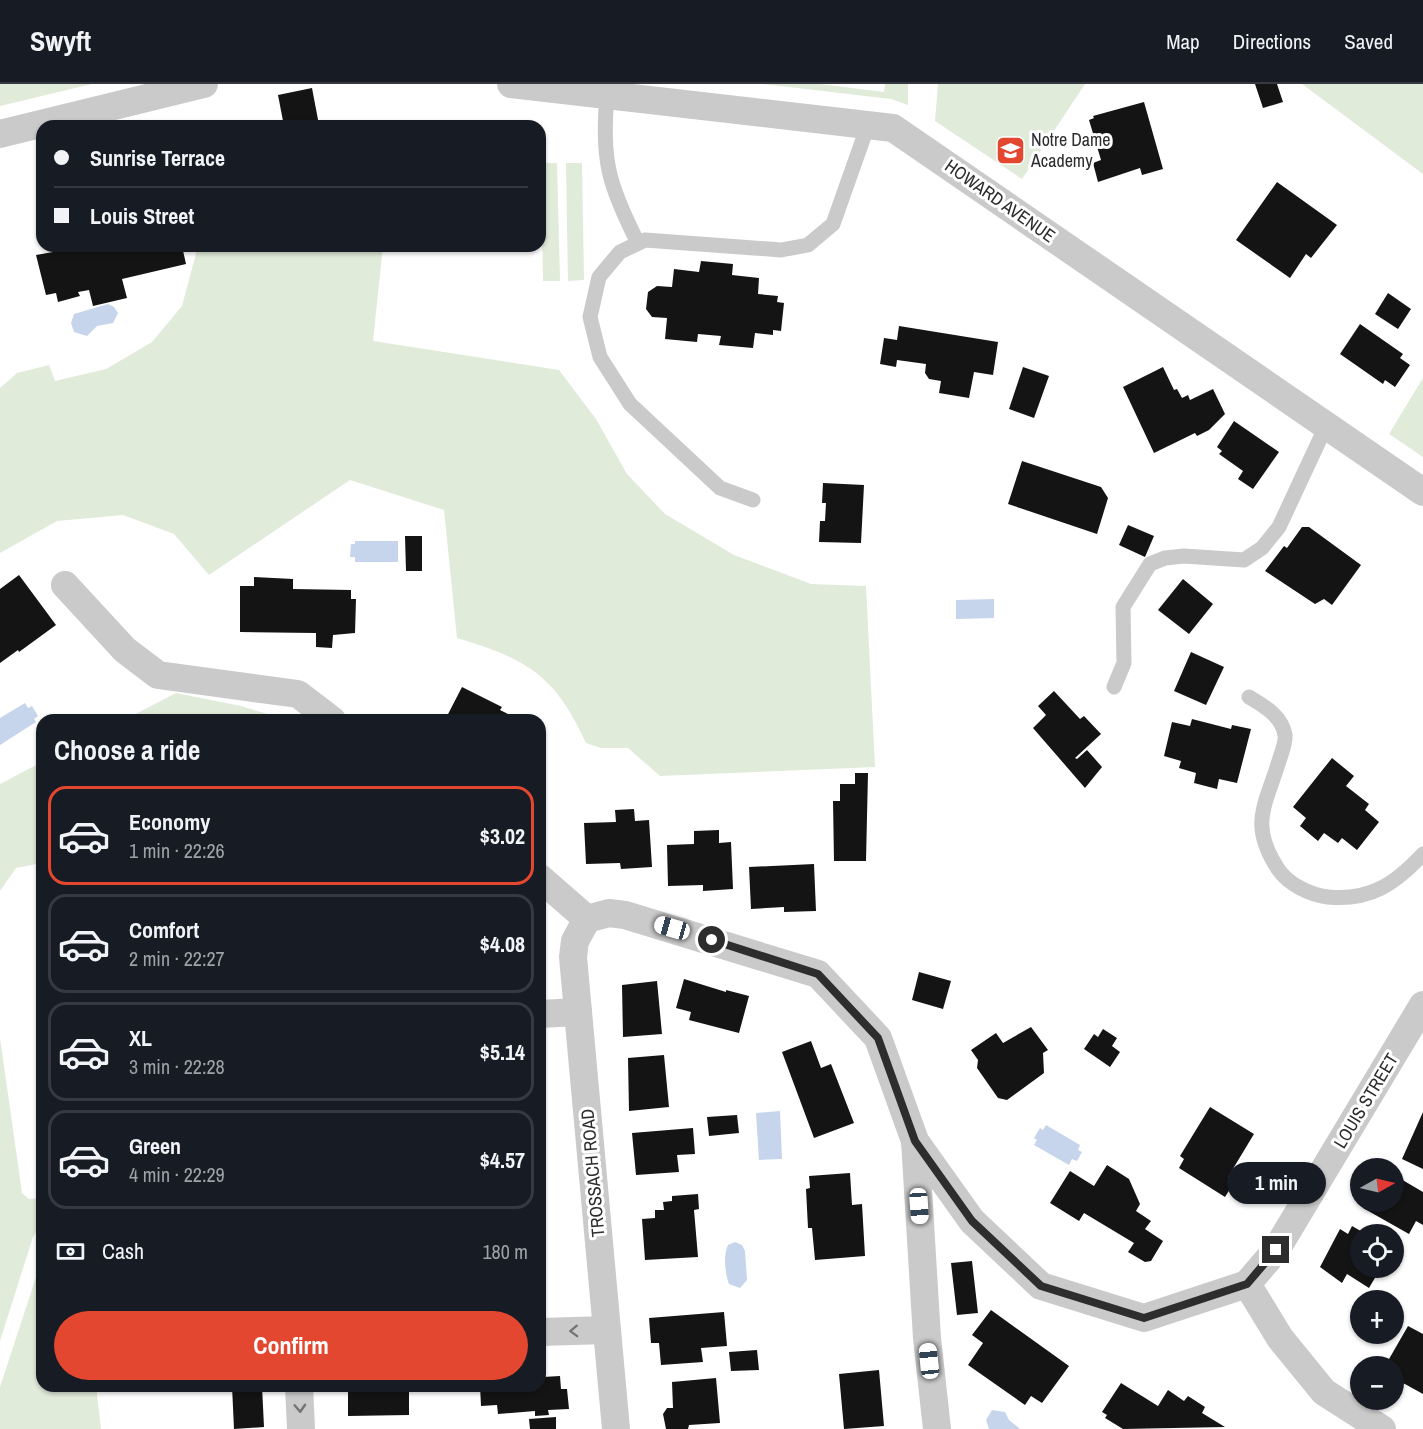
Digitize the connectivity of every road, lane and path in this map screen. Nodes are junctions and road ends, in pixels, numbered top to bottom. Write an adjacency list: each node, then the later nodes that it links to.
1 (204, 84): 4 (street)
2 (512, 84): 3 (street, HOWARD AVENUE)
3 (595, 91): 6 (street, HOWARD AVENUE); 8 (lane)
4 (57, 120)
5 (36, 125): 7 (street)
6 (868, 125): 8 (lane); 9 (street, HOWARD AVENUE)
7 (0, 134)
8 (638, 243): 11 (lane)
9 (1326, 426): 10 (street, HOWARD AVENUE); 13 (lane)
10 (1423, 492)
11 (753, 500)
12 (65, 585): 15 (street)
13 (1114, 687)
14 (1249, 697): 16 (lane)
15 (324, 714)
16 (1423, 854)
17 (546, 883): 18 (street)
18 (587, 919): 20 (street, TROSSACH ROAD); 22 (street)
19 (1423, 1005): 23 (street, LOUIS STREET)
20 (578, 1012): 21 (street); 24 (street, TROSSACH ROAD)
21 (546, 1014)
22 (915, 1141): 23 (street); 29 (street)
23 (1247, 1284): 30 (street)
24 (607, 1330): 25 (street, one-way to 25); 28 (street, TROSSACH ROAD)
25 (546, 1332)
26 (299, 1392): 27 (street, one-way to 27)
27 (301, 1429)
28 (616, 1429)
29 (937, 1429)
30 (1382, 1429)

